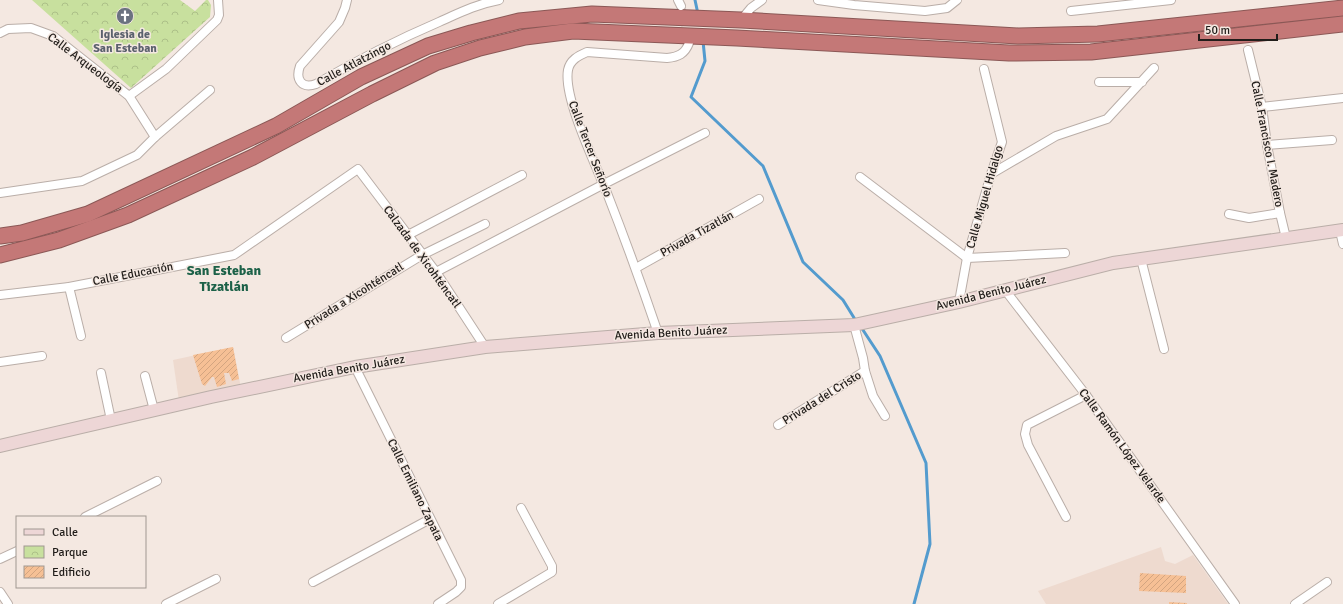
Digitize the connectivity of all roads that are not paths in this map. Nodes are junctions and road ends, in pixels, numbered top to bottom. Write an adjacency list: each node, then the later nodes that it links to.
1 (218, 0): 20 (street, Calle Arqueología)
2 (347, 0): 3 (street, Calle Atlatzingo)
3 (499, 0)
4 (762, 0): 10 (street)
5 (818, 0): 6 (street)
6 (957, 0)
7 (1171, 0): 9 (street)
8 (1343, 8): 10 (highway)
9 (1071, 11)
10 (742, 20): 39 (highway)
11 (1343, 24): 43 (highway)
12 (0, 33): 20 (street, Calle Arqueología)
13 (689, 43): 31 (street, Calle Tercer Señorío)
14 (1248, 50): 22 (street, Calle Francisco I. Madero)
15 (1154, 68): 18 (street)
16 (984, 69): 28 (street, Calle Miguel Hidalgo)
17 (1099, 82): 18 (street)
18 (1142, 82): 28 (street)
19 (210, 90): 24 (street)
20 (130, 96): 24 (street)
21 (1343, 98): 22 (street)
22 (1262, 107): 26 (street, Calle Francisco I. Madero)
23 (705, 133): 31 (street)
24 (155, 138): 32 (street)
25 (1332, 140): 26 (street)
26 (1267, 145): 34 (street, Calle Francisco I. Madero)
27 (358, 169): 38 (street, Calzada de Xicohténcatl); 49 (street, Calle Educación)
28 (991, 174): 45 (street, Calle Miguel Hidalgo)
29 (522, 175): 38 (street)
30 (860, 177): 45 (street)
31 (604, 184): 47 (street, Calle Tercer Señorío); 48 (street)
32 (0, 193)
33 (759, 199): 47 (street, Privada Tizatlán)
34 (1280, 213): 35 (street); 40 (street, Calle Francisco I. Madero)
35 (1229, 214)
36 (484, 224): 44 (street, Privada a Xicohténcatl)
37 (1341, 230): 40 (main road, Avenida Benito Juárez); 41 (street)
38 (408, 235): 44 (street, Calzada de Xicohténcatl)
39 (0, 236)
40 (1286, 238): 46 (main road, Avenida Benito Juárez)
41 (1343, 244)
42 (1065, 253): 45 (street)
43 (0, 255)
44 (422, 255): 48 (street, Calzada de Xicohténcatl); 56 (street, Privada a Xicohténcatl)
45 (967, 258): 52 (street, Calle Miguel Hidalgo)
46 (1141, 259): 50 (main road, Avenida Benito Juárez); 58 (street)
47 (636, 268): 54 (street, Calle Tercer Señorío)
48 (436, 272): 57 (street, Calzada de Xicohténcatl)
49 (69, 287): 51 (street, Calle Educación); 55 (street)
50 (1005, 290): 52 (main road, Avenida Benito Juárez); 65 (street, Calle Ramón López Velarde)
51 (0, 294)
52 (959, 302): 53 (main road, Avenida Benito Juárez)
53 (854, 325): 54 (main road, Avenida Benito Juárez); 62 (street, Privada del Cristo)
54 (658, 332): 57 (main road, Avenida Benito Juárez)
55 (81, 336)
56 (286, 338)
57 (485, 347): 61 (main road, Avenida Benito Juárez)
58 (1164, 350)
59 (42, 356): 60 (street)
60 (0, 362)
61 (355, 367): 66 (main road, Avenida Benito Juárez); 75 (street, Calle Emiliano Zapata)
62 (865, 371): 67 (street, Privada del Cristo); 69 (street, Privada del Cristo)
63 (101, 373): 68 (street)
64 (145, 376): 66 (street)
65 (1086, 395): 74 (street); 86 (street, Calle Ramón López Velarde)
66 (154, 410): 68 (main road, Avenida Benito Juárez)
67 (884, 416)
68 (112, 420): 70 (main road, Avenida Benito Juárez)
69 (778, 425)
70 (0, 446)
71 (157, 481): 73 (street)
72 (521, 508): 85 (street)
73 (87, 516)
74 (1066, 517)
75 (430, 519): 79 (street); 84 (street, Calle Emiliano Zapata)
76 (16, 552): 77 (street)
77 (0, 560)
78 (216, 579): 83 (street)
79 (313, 582)
80 (1328, 582): 87 (street)
81 (0, 592): 82 (street)
82 (8, 604)
83 (166, 604)
84 (438, 604)
85 (498, 604)
86 (1235, 604)
87 (1295, 604)

